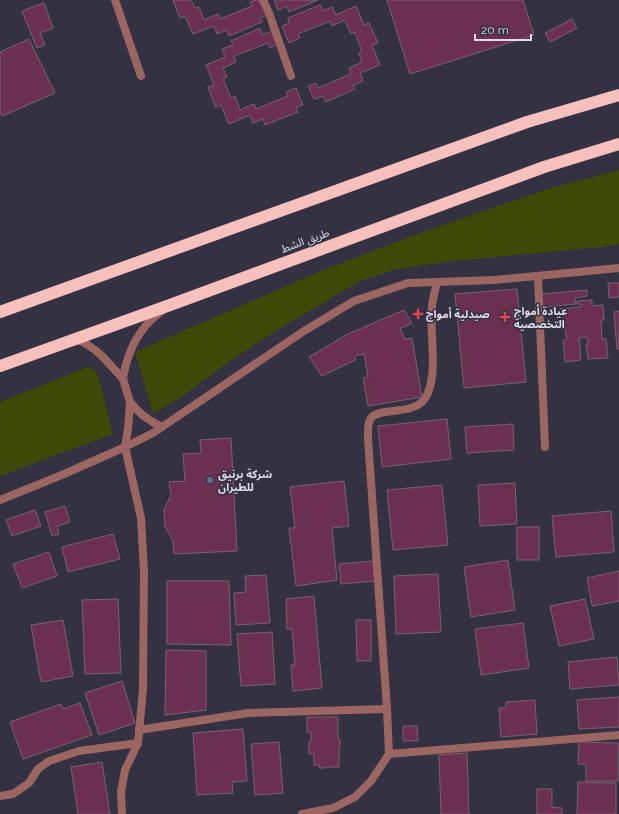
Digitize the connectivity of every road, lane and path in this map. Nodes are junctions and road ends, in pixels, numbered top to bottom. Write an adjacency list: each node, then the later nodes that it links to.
1 (115, 0): 3 (street)
2 (263, 0): 4 (street)
3 (141, 76)
4 (291, 76)
5 (619, 95): 11 (highway)
6 (619, 144): 10 (highway, طريق الشط)
7 (619, 268): 8 (street)
8 (538, 276): 9 (street); 17 (street)
9 (437, 282): 16 (street); 20 (street)
10 (170, 305): 12 (highway, طريق الشط); 14 (street)
11 (0, 312)
12 (75, 339): 13 (highway, طريق الشط); 14 (street)
13 (0, 366)
14 (123, 379): 15 (street)
15 (130, 402): 16 (street); 18 (street)
16 (162, 427): 18 (street)
17 (545, 446)
18 (125, 448): 19 (street); 21 (street)
19 (0, 500)
20 (387, 709): 21 (street); 24 (street)
21 (139, 730): 23 (street)
22 (619, 735): 24 (street)
23 (138, 743): 25 (street); 26 (street)
24 (389, 754): 27 (street)
25 (0, 796)
26 (122, 814)
27 (302, 814)

